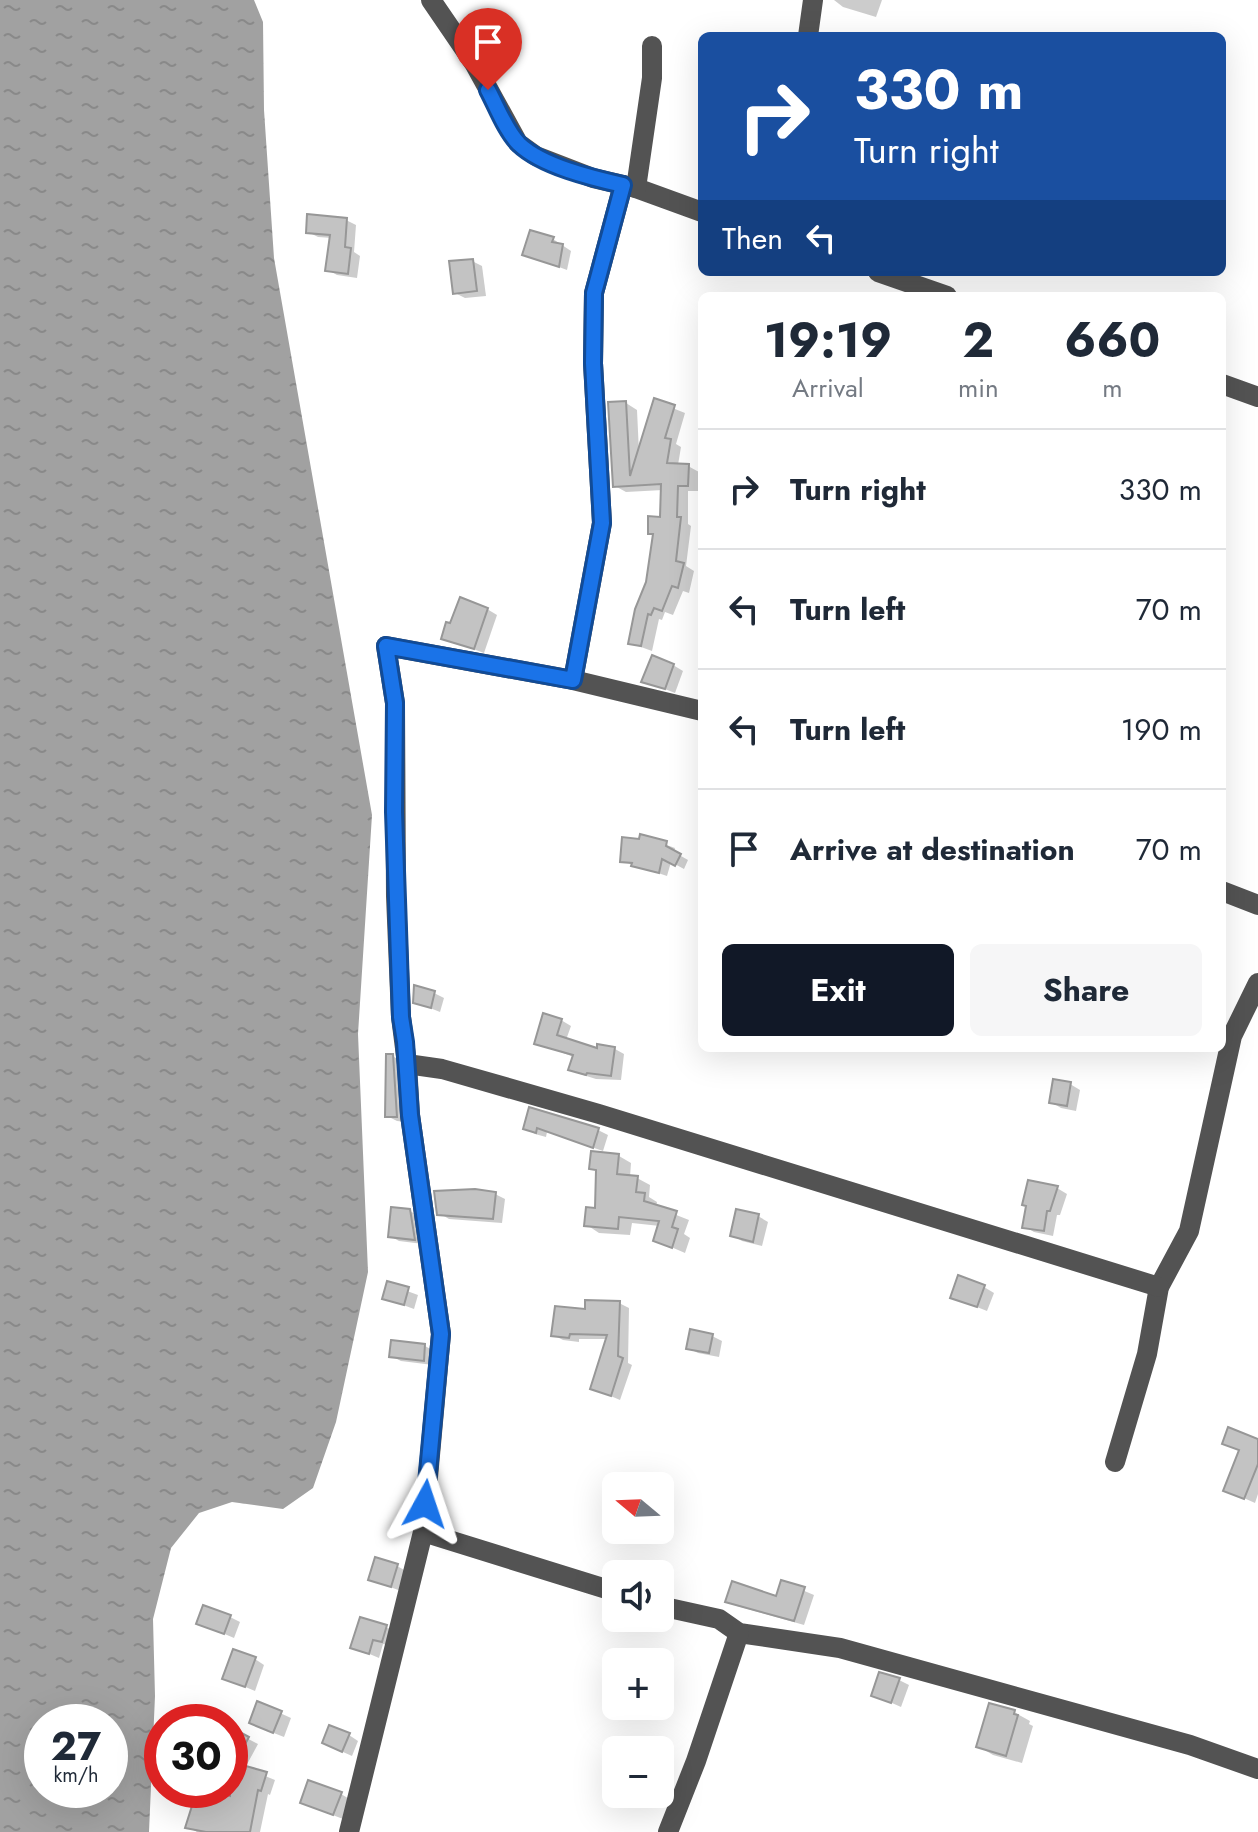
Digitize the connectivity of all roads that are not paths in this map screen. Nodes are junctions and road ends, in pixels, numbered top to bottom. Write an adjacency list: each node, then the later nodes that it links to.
1 (431, 0): 5 (street)
2 (813, 0): 3 (street)
3 (809, 32)
4 (652, 46): 5 (street)
5 (629, 187): 6 (street); 11 (street)
6 (698, 211)
7 (890, 276): 8 (street)
8 (936, 292)
9 (1226, 385): 10 (street)
10 (1258, 397)
11 (573, 680): 12 (street); 16 (street)
12 (698, 710)
13 (1226, 893): 14 (street)
14 (1258, 905)
15 (1258, 983): 17 (street)
16 (407, 1064): 17 (street); 19 (street)
17 (1159, 1287): 18 (street)
18 (1115, 1462)
19 (423, 1532): 20 (street); 24 (street)
20 (602, 1588)
21 (674, 1609): 22 (street)
22 (739, 1633): 23 (street); 25 (street)
23 (1258, 1769)
24 (349, 1832)
25 (668, 1832)

